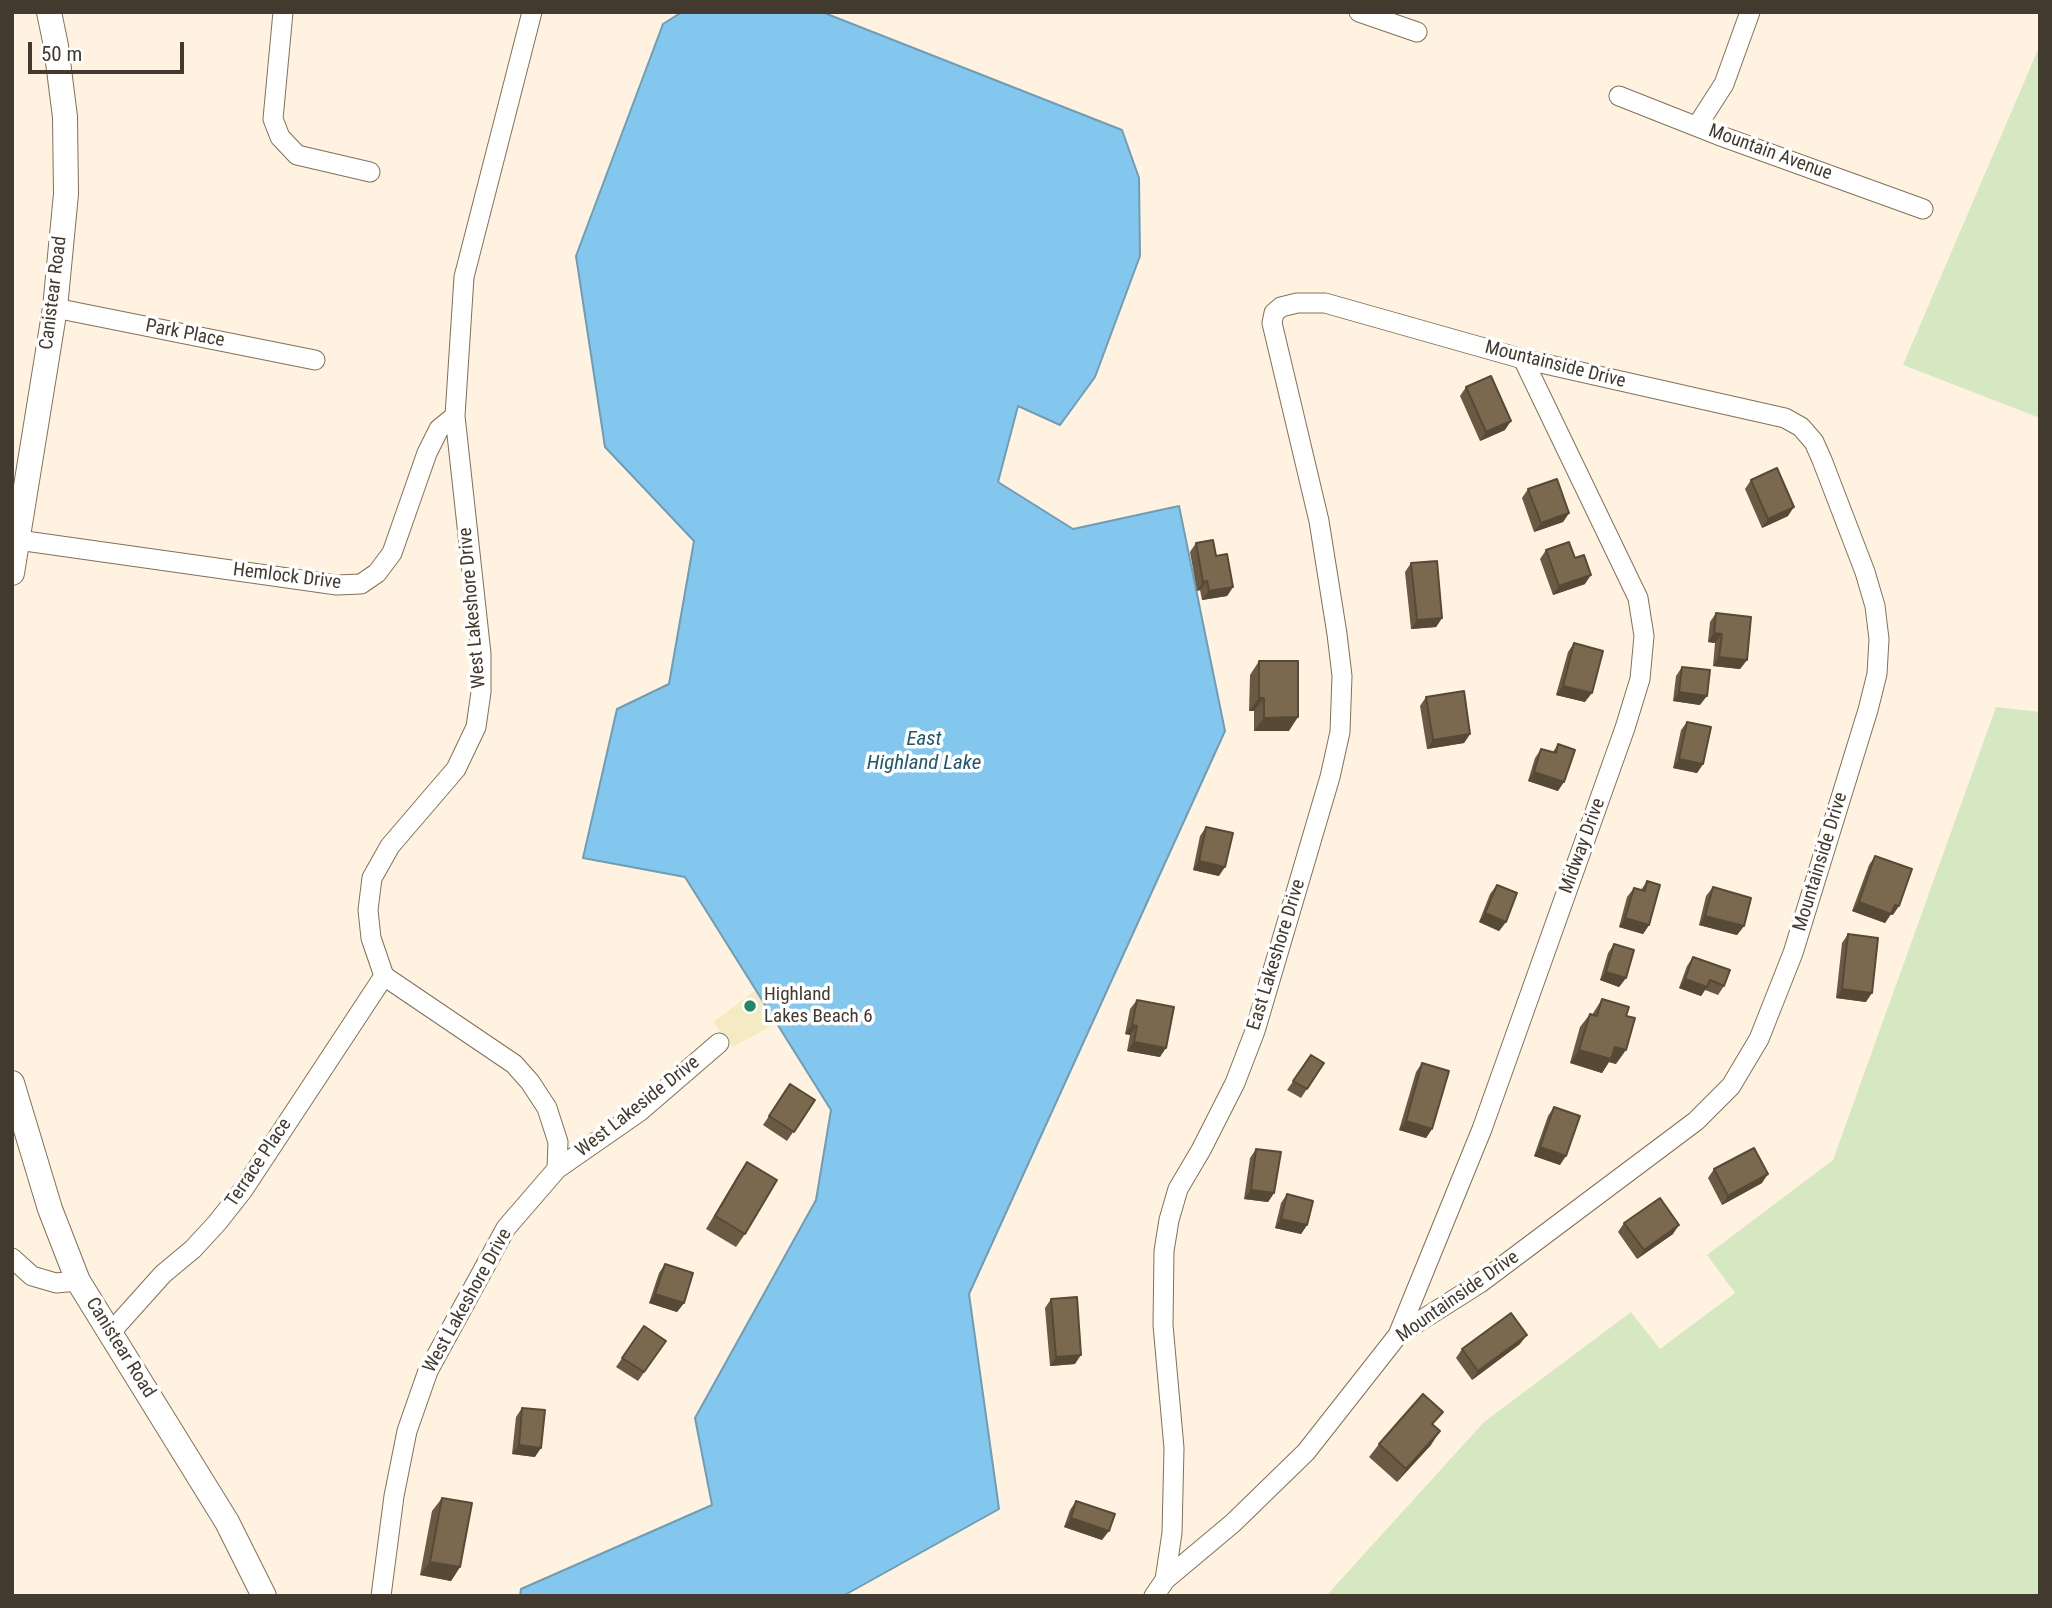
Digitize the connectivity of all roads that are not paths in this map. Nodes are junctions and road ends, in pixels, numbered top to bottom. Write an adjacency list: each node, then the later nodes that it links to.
1 (49, 12): 12 (street, Canistear Road)
2 (284, 12): 9 (street)
3 (532, 12): 15 (street, West Lakeshore Drive)
4 (1359, 12): 6 (street)
5 (1750, 12): 8 (street)
6 (1417, 32)
7 (1619, 96): 8 (street, Mountain Avenue)
8 (1697, 126): 10 (street, Mountain Avenue)
9 (370, 173)
10 (1923, 209)
11 (1280, 307): 13 (street, Mountainside Drive); 26 (street, East Lakeshore Drive)
12 (55, 308): 14 (street, Park Place); 16 (street, Canistear Road)
13 (1523, 359): 25 (street, Midway Drive); 25 (street, Mountainside Drive)
14 (315, 360)
15 (455, 416): 16 (street, Hemlock Drive); 18 (street, West Lakeshore Drive)
16 (18, 540): 17 (street, Canistear Road)
17 (12, 573)
18 (384, 975): 21 (street); 24 (street, Terrace Place)
19 (719, 1043): 21 (street, West Lakeside Drive)
20 (12, 1083): 23 (street, Canistear Road)
21 (557, 1169): 28 (street, West Lakeshore Drive)
22 (12, 1258): 23 (street)
23 (78, 1281): 24 (street, Canistear Road)
24 (111, 1332): 27 (street, Canistear Road)
25 (1398, 1335): 26 (street, Mountainside Drive)
26 (1160, 1588)
27 (264, 1596)
28 (381, 1596)

